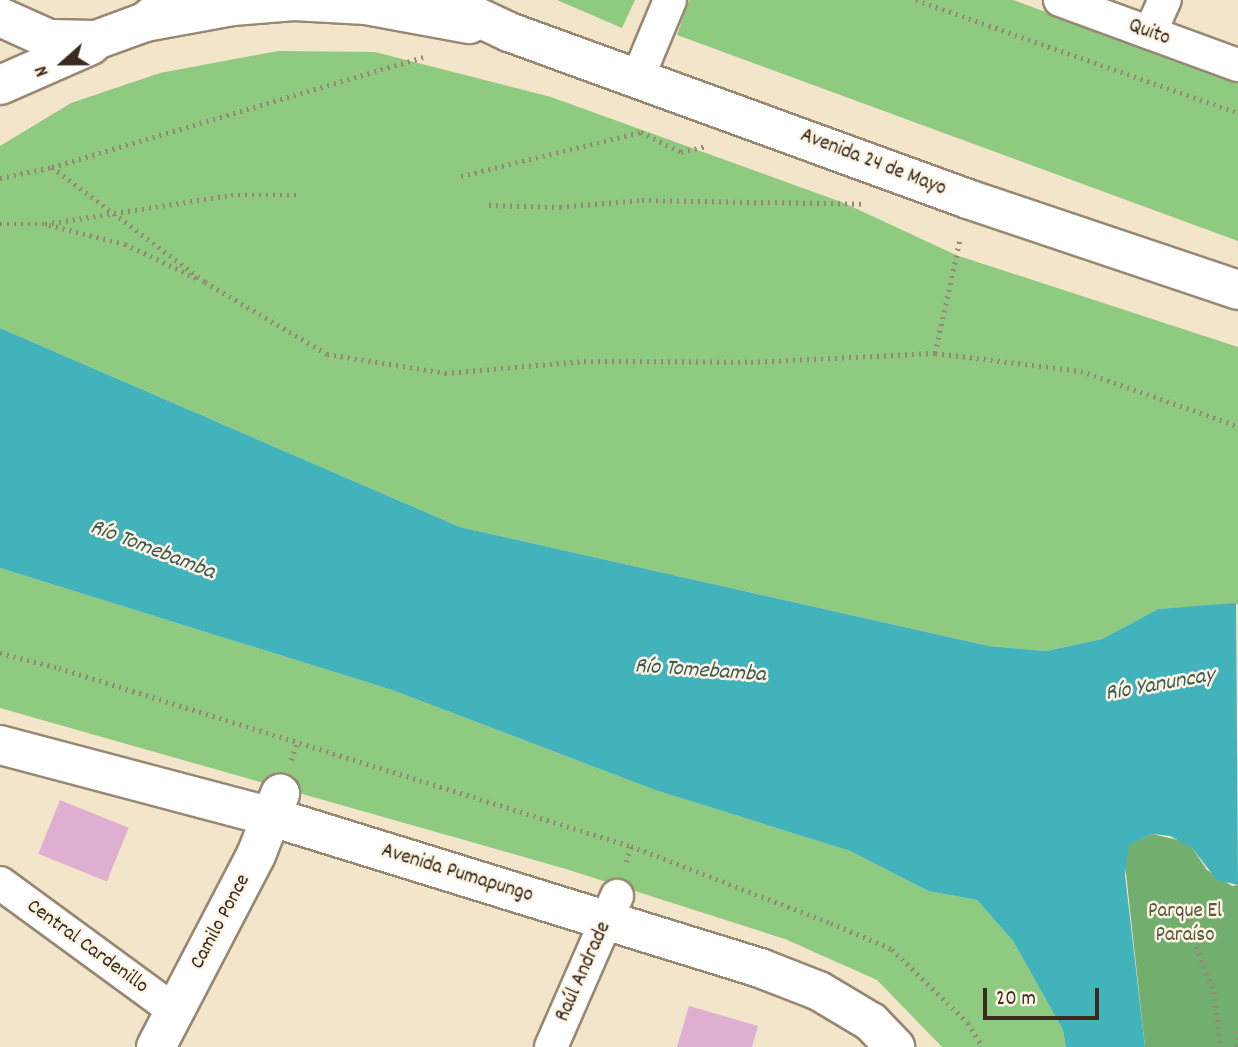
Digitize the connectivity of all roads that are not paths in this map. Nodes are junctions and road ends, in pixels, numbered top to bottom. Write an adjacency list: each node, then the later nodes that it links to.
1 (441, 0): 7 (main road, Avenida 24 de Mayo)
2 (670, 0): 10 (street)
3 (1060, 0): 8 (street, Quito)
4 (1165, 0): 8 (street)
5 (0, 17): 6 (main road)
6 (145, 19): 7 (main road, Avenida 24 de Mayo); 11 (main road)
7 (509, 32): 10 (main road, Avenida 24 de Mayo)
8 (1150, 33): 9 (street, Quito)
9 (1238, 65)
10 (638, 77): 12 (main road, Avenida 24 de Mayo)
11 (0, 85)
12 (1238, 290)
13 (0, 745): 14 (main road, Avenida Pumapungo)
14 (276, 805): 16 (main road, Avenida Pumapungo); 17 (main road, Camilo Ponce)
15 (0, 883): 17 (street, Central Cardenillo)
16 (612, 908): 19 (street, Raúl Andrade); 20 (main road, Avenida Pumapungo)
17 (175, 1010): 18 (main road, Camilo Ponce)
18 (156, 1047)
19 (551, 1047)
20 (895, 1047)

